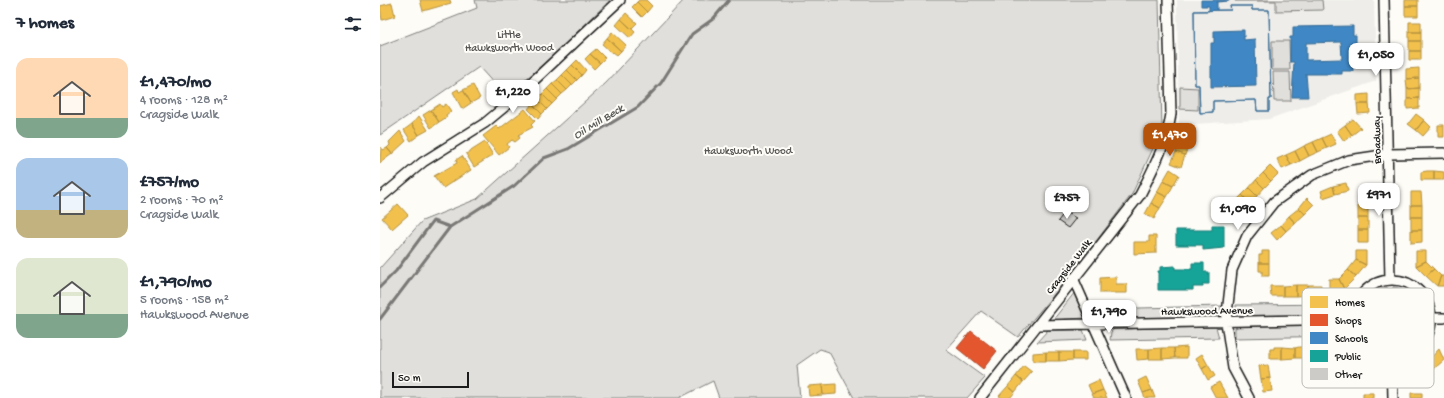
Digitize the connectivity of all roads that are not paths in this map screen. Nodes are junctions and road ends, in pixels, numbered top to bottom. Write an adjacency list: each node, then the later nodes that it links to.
1 (620, 0): 6 (street)
2 (1168, 0): 7 (street, Cragside Walk)
3 (1384, 0): 5 (street, Broadway)
4 (1444, 153): 5 (street)
5 (1389, 154): 8 (street, Broadway); 12 (street)
6 (380, 198)
7 (1073, 278): 13 (street); 14 (street, Cragside Walk)
8 (1390, 280): 9 (street); 10 (street)
9 (1368, 288)
10 (1413, 288)
11 (1302, 320): 12 (street, Hawkswood Avenue)
12 (1226, 322): 13 (street, Hawkswood Avenue); 18 (street)
13 (1093, 325): 14 (street, Hawkswood Avenue); 17 (street)
14 (1038, 326): 16 (street, Cragside Walk)
15 (1393, 388): 19 (street)
16 (980, 398)
17 (1126, 398)
18 (1249, 398)
19 (1393, 398)

